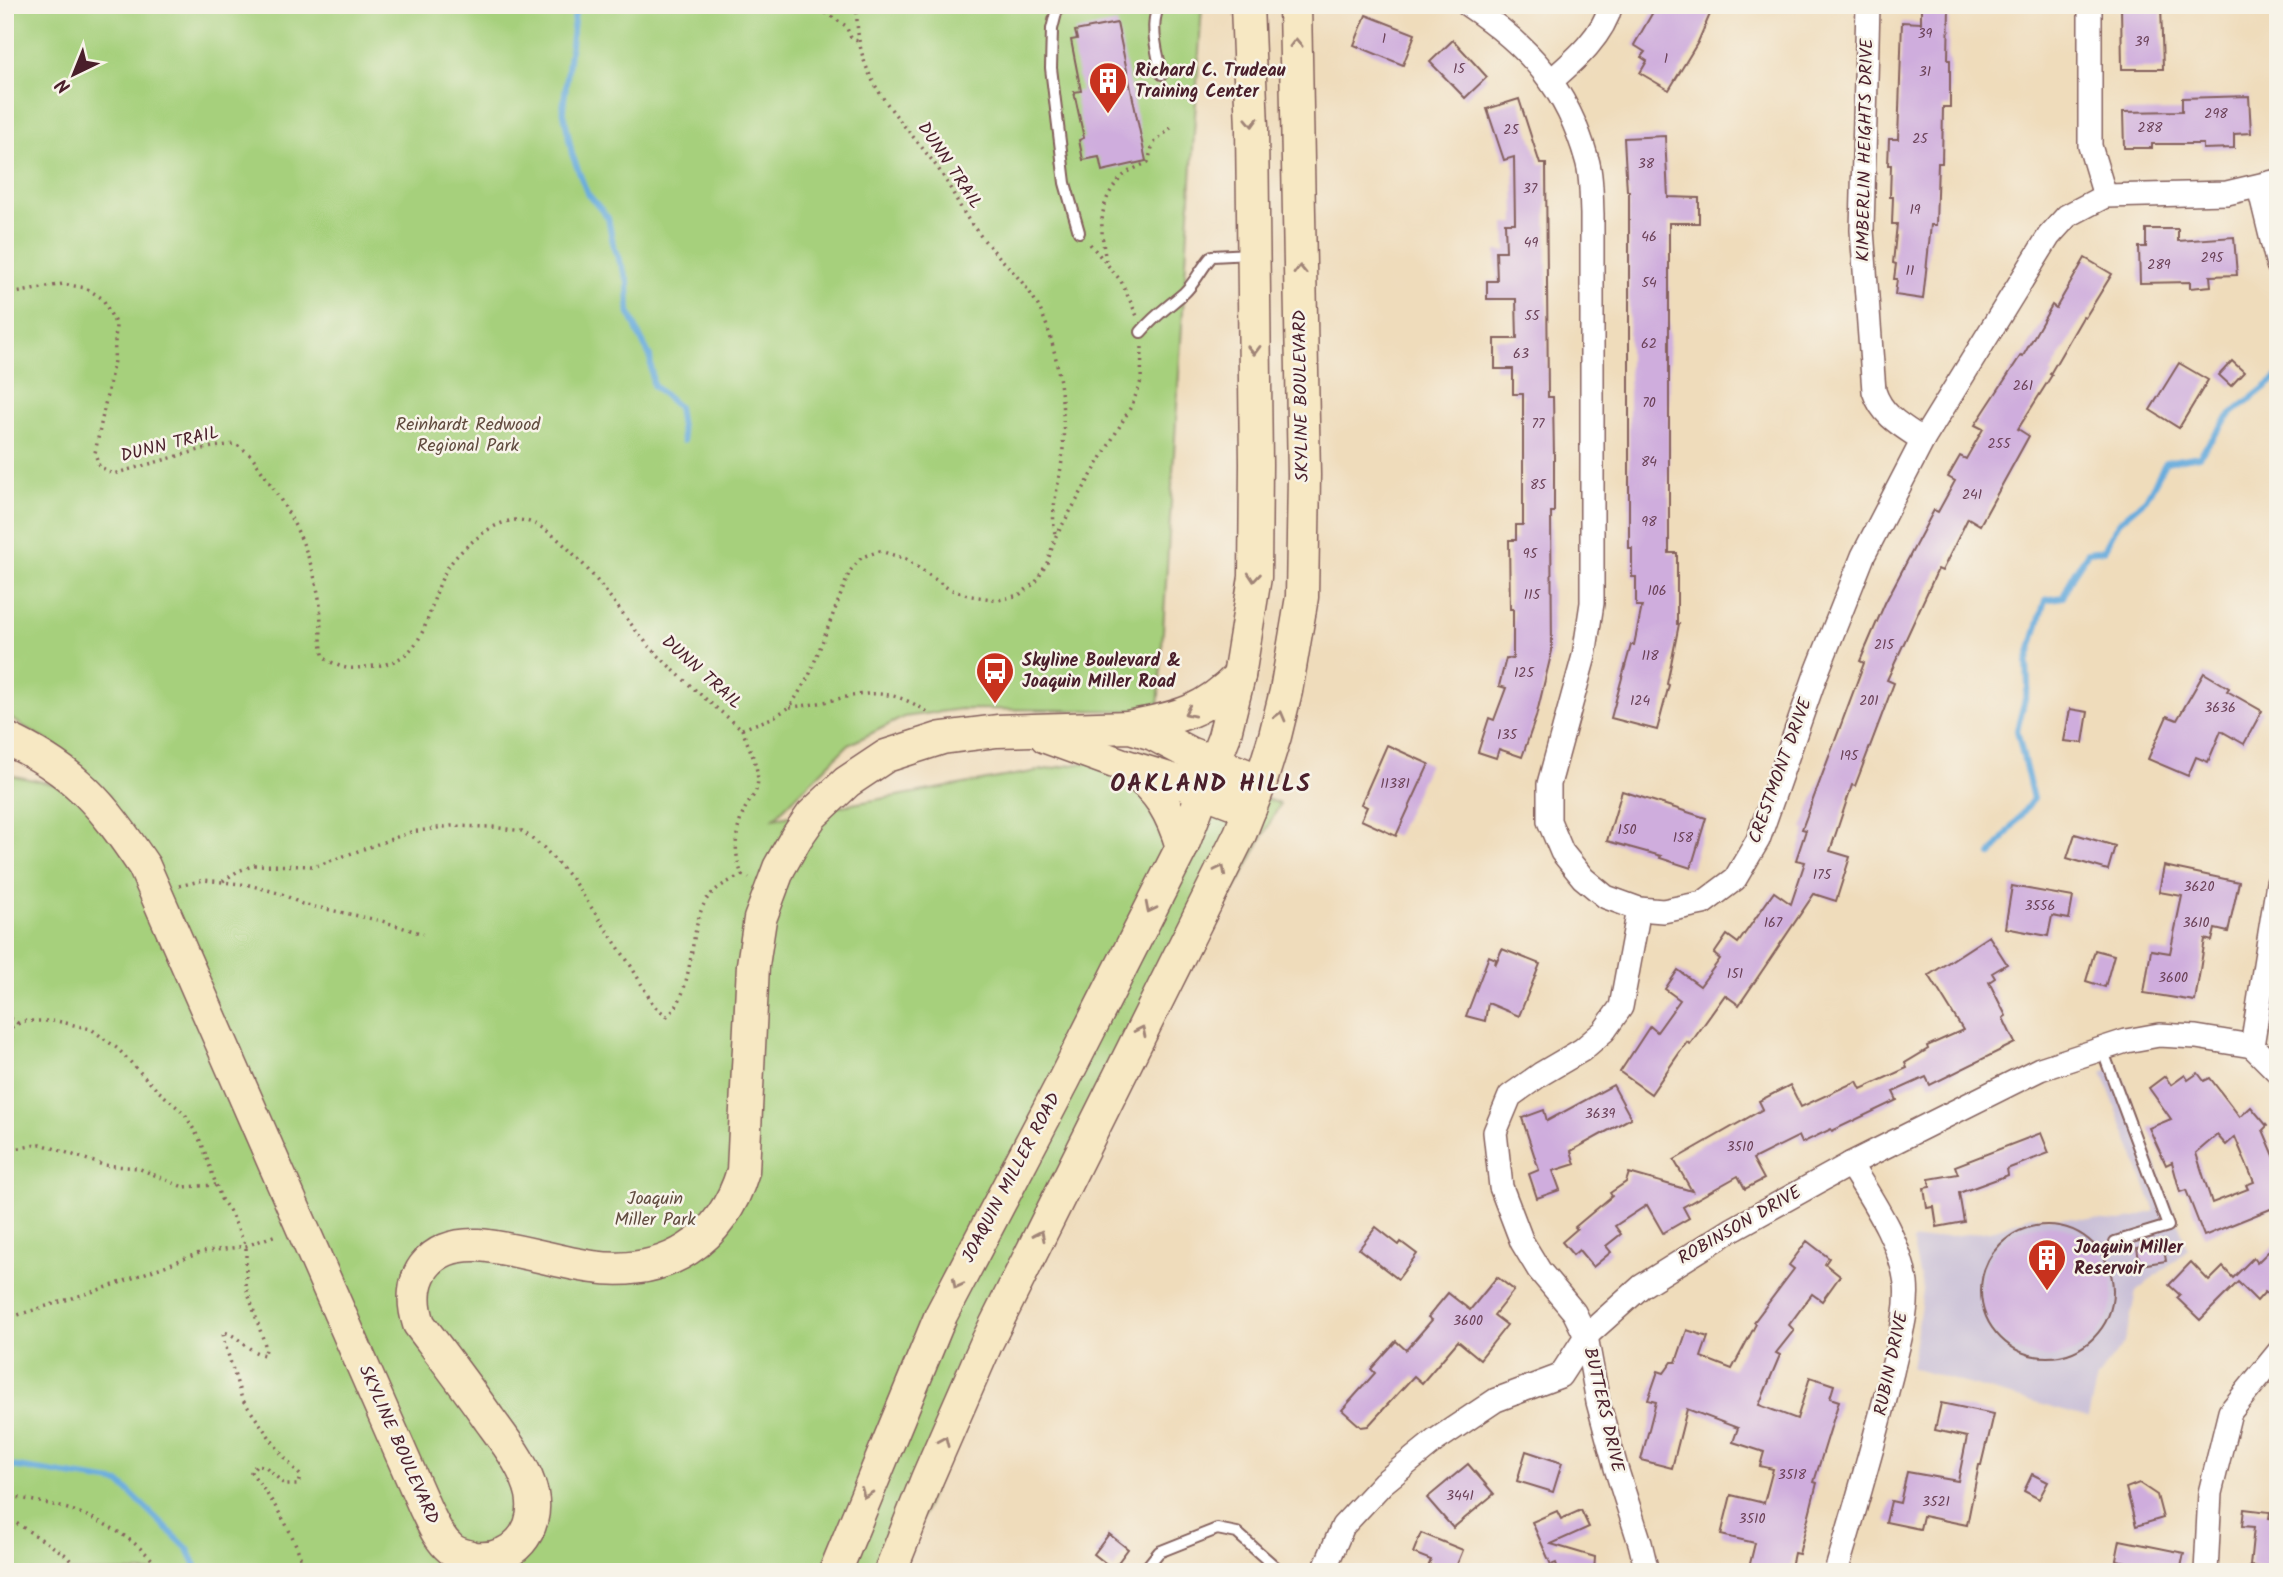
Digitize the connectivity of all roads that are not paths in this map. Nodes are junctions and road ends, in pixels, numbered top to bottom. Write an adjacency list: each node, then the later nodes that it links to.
1 (1058, 5): 13 (lane)
2 (1159, 5): 9 (lane)
3 (1247, 5): 14 (main road, one-way to 14)
4 (1295, 5): 24 (main road, SKYLINE BOULEVARD, one-way to 4)
5 (1468, 5): 10 (street, CRESTMONT DRIVE)
6 (1611, 5): 10 (street)
7 (1868, 5): 17 (street, KIMBERLIN HEIGHTS DRIVE)
8 (2090, 5): 12 (street)
9 (1162, 74)
10 (1552, 80): 27 (street, CRESTMONT DRIVE)
11 (2268, 184): 12 (street, CRESTMONT DRIVE); 15 (street)
12 (2105, 196): 17 (street, CRESTMONT DRIVE)
13 (1079, 232)
14 (1253, 254): 16 (lane); 18 (main road, one-way to 18)
15 (2278, 265)
16 (1141, 332)
17 (1923, 440): 27 (street, CRESTMONT DRIVE)
18 (1239, 676): 19 (main road, one-way to 19); 23 (main road)
19 (1130, 727): 20 (main road, SKYLINE BOULEVARD); 23 (main road, SKYLINE BOULEVARD)
20 (1028, 731): 21 (main road, SKYLINE BOULEVARD); 22 (main road, SKYLINE BOULEVARD)
21 (5, 738)
22 (1120, 764): 23 (main road, SKYLINE BOULEVARD); 25 (main road)
23 (1210, 778): 24 (main road, SKYLINE BOULEVARD); 25 (main road, JOAQUIN MILLER ROAD)
24 (1255, 795): 36 (main road, one-way to 24)
25 (1182, 847): 35 (main road, JOAQUIN MILLER ROAD, one-way to 35)
26 (2278, 883): 28 (street)
27 (1639, 909): 33 (street, BUTTERS DRIVE)
28 (2252, 1046): 29 (street, ROBINSON DRIVE); 30 (street)
29 (2102, 1049): 31 (street, ROBINSON DRIVE); 32 (lane)
30 (2278, 1072)
31 (1850, 1164): 33 (street, ROBINSON DRIVE); 41 (street, RUBIN DRIVE)
32 (2115, 1242)
33 (1586, 1336): 39 (street, ROBINSON DRIVE); 40 (street, BUTTERS DRIVE)
34 (2278, 1353): 42 (street)
35 (835, 1572)
36 (890, 1572)
37 (1143, 1572): 38 (lane)
38 (1281, 1572)
39 (1323, 1572)
40 (1647, 1572)
41 (1836, 1572)
42 (2206, 1572)

